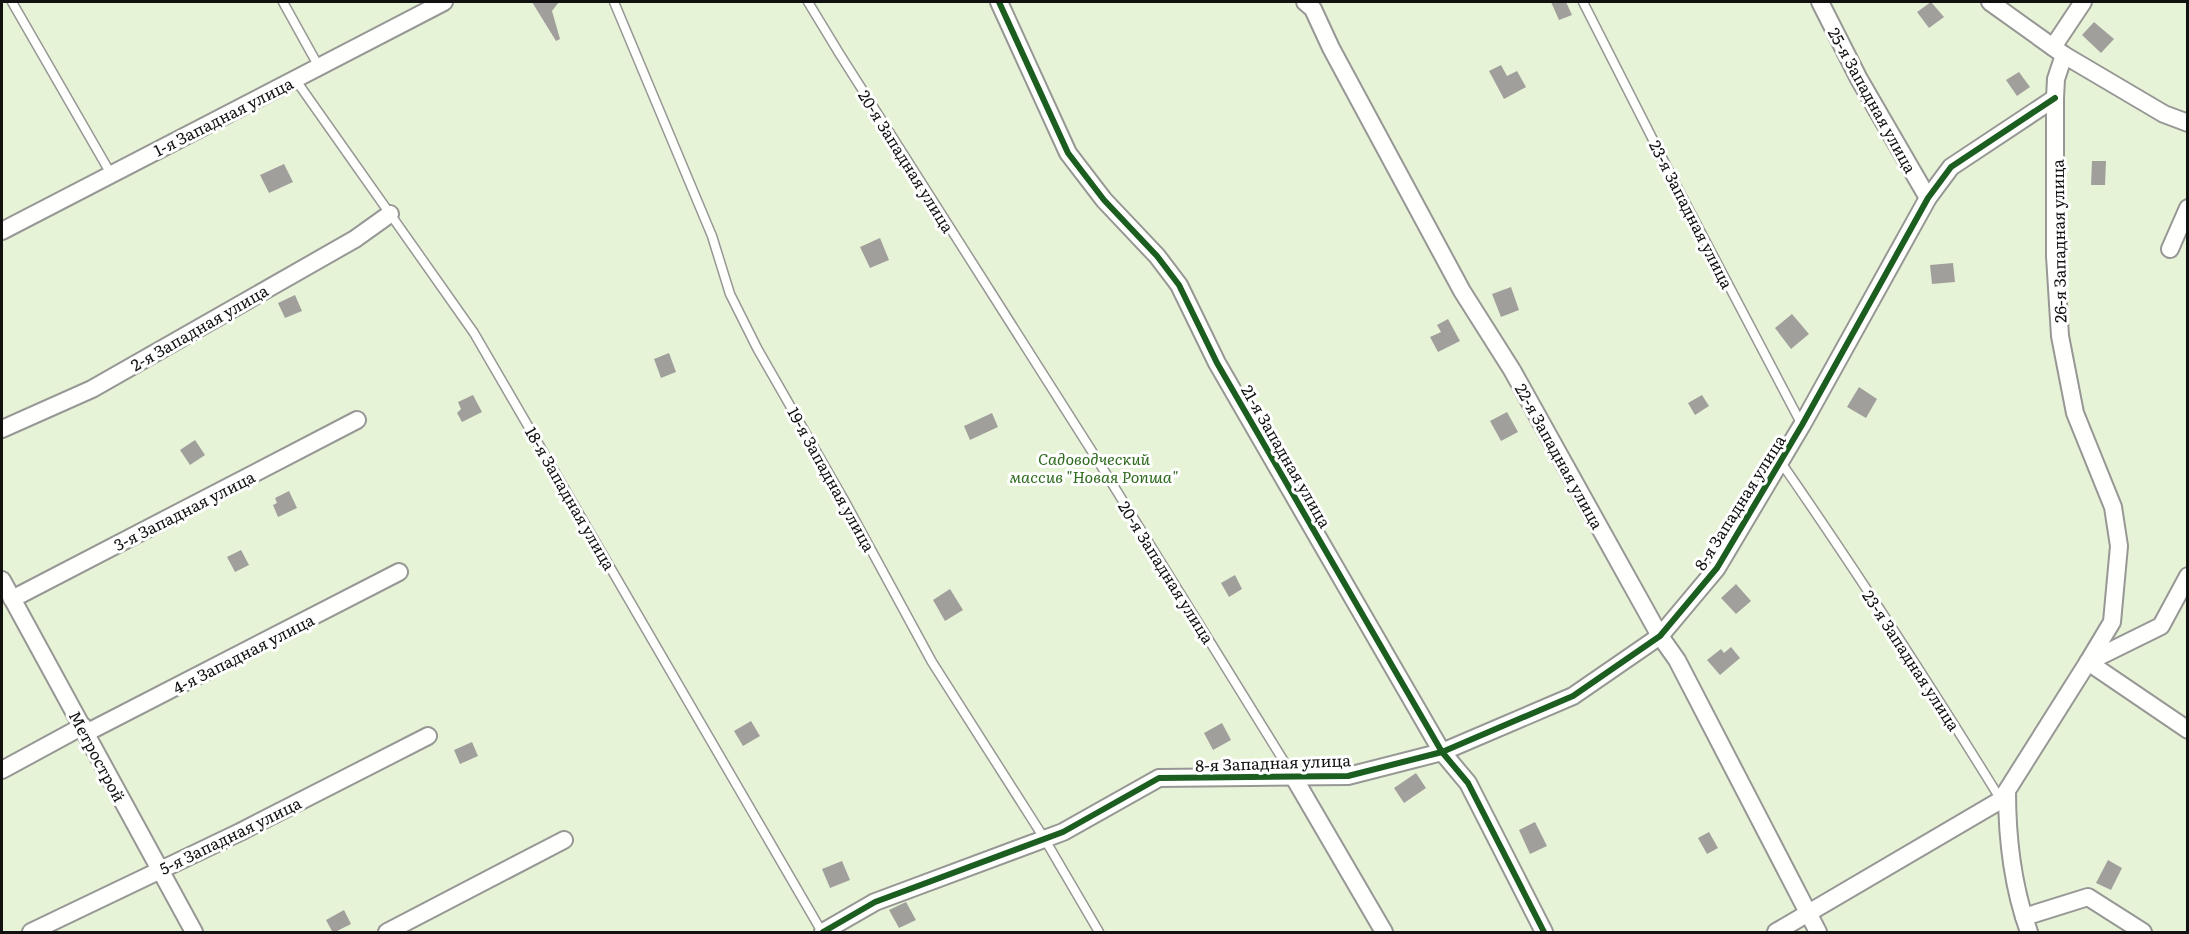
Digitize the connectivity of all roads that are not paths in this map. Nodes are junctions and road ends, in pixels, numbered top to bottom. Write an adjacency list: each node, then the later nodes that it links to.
1 (12, 2): 17 (lane)
2 (283, 2): 13 (lane)
3 (444, 2): 13 (street, 1-я Западная улица)
4 (614, 2): 39 (lane, 19-я Западная улица)
5 (808, 2): 37 (lane, 20-я Западная улица)
6 (999, 2): 35 (street, 21-я Западная улица)
7 (1305, 2): 30 (street, 22-я Западная улица)
8 (1583, 2): 24 (lane, 23-я Западная улица)
9 (1820, 2): 18 (street, 25-я Западная улица)
10 (1990, 2): 12 (street)
11 (2083, 2): 12 (street, 26-я Западная улица)
12 (2058, 51): 15 (street, 26-я Западная улица); 16 (street)
13 (319, 67): 14 (street, 1-я Западная улица)
14 (295, 79): 17 (street, 1-я Западная улица); 20 (lane, 18-я Западная улица)
15 (2055, 98): 18 (street, 8-я Западная улица); 31 (street, 26-я Западная улица)
16 (2187, 123)
17 (111, 174): 21 (street, 1-я Западная улица)
18 (1928, 198): 24 (street, 8-я Западная улица)
19 (2187, 208): 22 (street)
20 (390, 214): 25 (street, 2-я Западная улица); 47 (lane, 18-я Западная улица)
21 (2, 231)
22 (2170, 249)
23 (357, 420): 29 (street, 3-я Западная улица)
24 (1802, 425): 26 (street, 8-я Западная улица)
25 (2, 429)
26 (1780, 461): 30 (street, 8-я Западная улица); 38 (lane, 23-я Западная улица)
27 (399, 572): 32 (street, 4-я Западная улица)
28 (2187, 576): 31 (street)
29 (5, 590): 32 (street, Метрострой)
30 (1660, 636): 35 (street, 8-я Западная улица); 42 (street, 22-я Западная улица)
31 (2088, 662): 33 (street); 38 (street, 26-я Западная улица)
32 (84, 730): 36 (street, 4-я Западная улица); 41 (street, Метрострой)
33 (2187, 730)
34 (428, 736): 41 (street, 5-я Западная улица)
35 (1442, 752): 37 (street, 8-я Западная улица); 50 (street, 21-я Западная улица)
36 (2, 770)
37 (1293, 776): 39 (street, 8-я Западная улица); 49 (street, 20-я Западная улица)
38 (2004, 796): 42 (street); 43 (street)
39 (1044, 838): 47 (street, 8-я Западная улица); 48 (lane, 19-я Западная улица)
40 (564, 840): 46 (street)
41 (160, 870): 44 (street, 5-я Западная улица); 45 (street, Метрострой)
42 (1808, 914): 51 (street); 52 (street, 22-я Западная улица)
43 (2026, 925): 53 (street)
44 (31, 933)
45 (194, 933)
46 (387, 933)
47 (822, 933)
48 (1099, 933)
49 (1384, 933)
50 (1544, 933)
51 (1776, 933)
52 (1818, 933)
53 (2143, 933)

